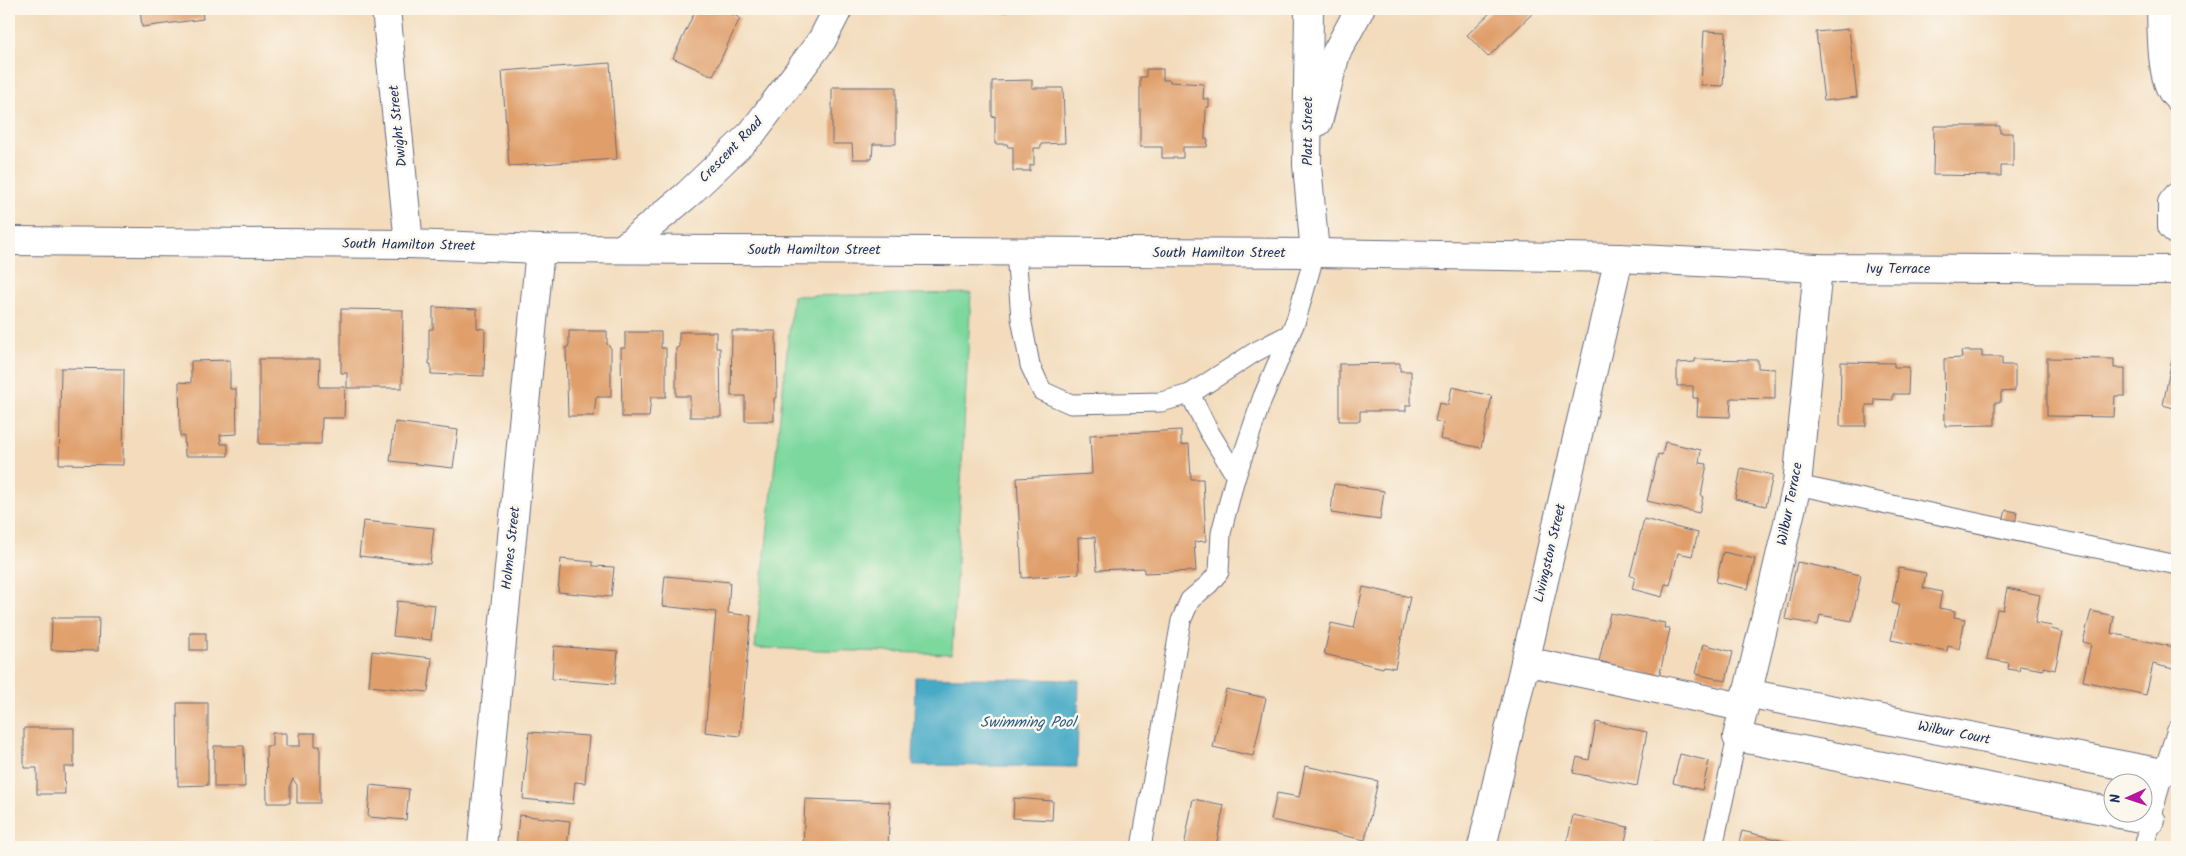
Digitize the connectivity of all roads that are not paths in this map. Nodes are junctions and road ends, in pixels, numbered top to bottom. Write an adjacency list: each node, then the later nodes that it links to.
1 (386, 9): 11 (street, Dwight Street)
2 (838, 9): 13 (street, Crescent Road)
3 (1308, 9): 7 (street, Platt Street)
4 (1360, 9): 7 (street)
5 (2161, 9): 6 (street)
6 (2177, 97)
7 (1308, 165): 15 (street, Platt Street)
8 (2177, 197): 9 (street)
9 (2177, 231)
10 (9, 241): 11 (street, South Hamilton Street)
11 (409, 244): 12 (street, South Hamilton Street)
12 (540, 249): 13 (street, South Hamilton Street); 32 (street, Holmes Street)
13 (622, 249): 14 (street, South Hamilton Street)
14 (1016, 252): 15 (street, South Hamilton Street); 20 (lane)
15 (1315, 253): 16 (street, South Hamilton Street); 19 (lane)
16 (1619, 258): 17 (street, Ivy Terrace); 24 (street, Livingston Street)
17 (1818, 268): 18 (street, Ivy Terrace); 22 (street, Wilbur Terrace)
18 (2177, 270)
19 (1290, 334): 20 (lane); 21 (lane)
20 (1190, 394): 21 (lane)
21 (1236, 476): 33 (lane)
22 (1797, 484): 23 (lane); 25 (street, Wilbur Terrace)
23 (2177, 565)
24 (1525, 661): 25 (street, Wilbur Court); 34 (street, Livingston Street)
25 (1744, 700): 27 (street, Wilbur Terrace); 28 (street, Wilbur Court)
26 (2177, 730): 28 (lane)
27 (1737, 736): 30 (street); 35 (lane)
28 (2163, 773): 29 (lane)
29 (2154, 808)
30 (2104, 810)
31 (2150, 824): 36 (lane)
32 (482, 847)
33 (1141, 847)
34 (1482, 847)
35 (1713, 847)
36 (2144, 847)

